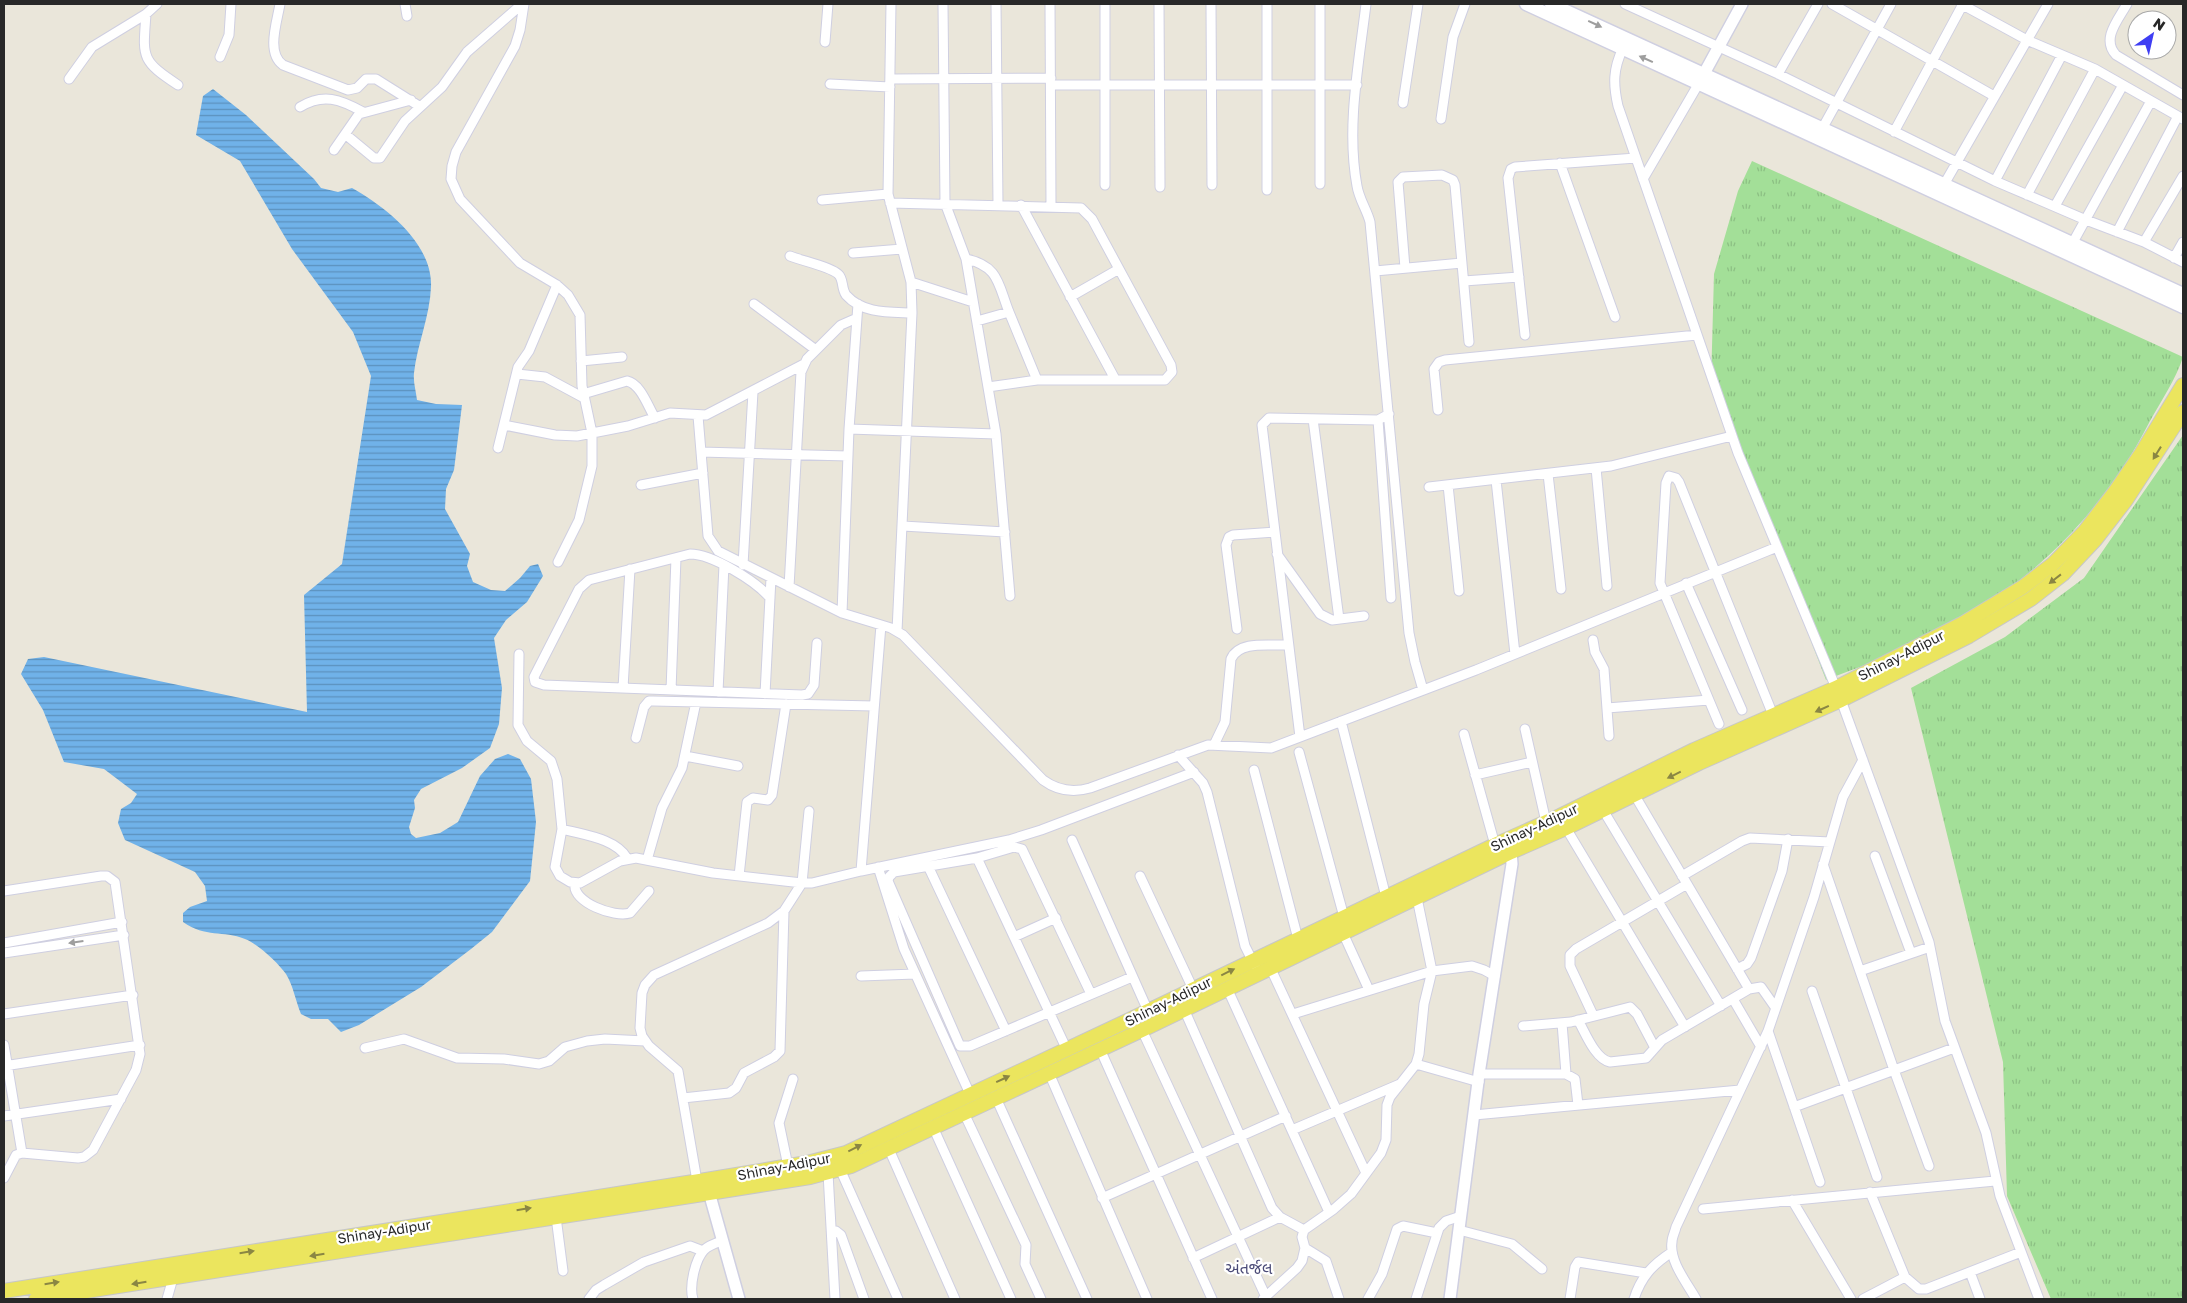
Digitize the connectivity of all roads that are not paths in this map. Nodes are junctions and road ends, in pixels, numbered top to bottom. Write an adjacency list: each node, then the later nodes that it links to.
1 (156, 4): 29 (street)
2 (231, 4): 37 (street)
3 (280, 4): 58 (street)
4 (406, 4): 30 (street)
5 (523, 4): 62 (street); 109 (street)
6 (828, 4): 33 (street)
7 (891, 4): 46 (street)
8 (943, 4): 41 (street)
9 (1050, 4): 45 (street)
10 (1105, 4): 54 (street)
11 (1158, 4): 55 (street)
12 (1211, 4): 49 (street)
13 (1268, 4): 50 (street)
14 (1320, 4): 51 (street)
15 (1366, 4): 52 (street)
16 (1418, 4): 60 (street)
17 (1465, 4): 66 (street)
18 (1526, 4): 35 (main road)
19 (1551, 4): 43 (main road, one-way to 43)
20 (1625, 4): 34 (street)
21 (1742, 4): 34 (street)
22 (1818, 4): 40 (street)
23 (1832, 4): 31 (street)
24 (1891, 4): 31 (street)
25 (1962, 4): 32 (street); 38 (street)
26 (2048, 4): 32 (street)
27 (2127, 4): 56 (street)
28 (995, 5): 42 (street)
29 (146, 14): 44 (street); 48 (street)
30 (406, 16)
31 (1876, 30): 38 (street); 61 (street)
32 (2027, 40): 36 (street); 57 (street)
33 (825, 42)
34 (1719, 47): 40 (street); 43 (street)
35 (1622, 48): 43 (main road, one-way to 35); 71 (street)
36 (2062, 55): 39 (street); 76 (street)
37 (220, 58)
38 (1931, 61): 57 (street); 68 (street)
39 (2095, 70): 53 (street); 83 (street)
40 (1778, 74): 61 (street)
41 (943, 78): 42 (street); 46 (street); 86 (street)
42 (997, 78): 45 (street); 87 (street)
43 (1701, 78): 67 (main road); 75 (street); 81 (main road)
44 (69, 79)
45 (1051, 81): 54 (street); 89 (street)
46 (890, 83): 47 (street); 84 (street)
47 (830, 84)
48 (178, 85)
49 (1212, 85): 50 (street); 55 (street); 79 (street)
50 (1267, 85): 51 (street); 82 (street)
51 (1320, 85): 52 (street); 77 (street)
52 (1357, 85): 105 (street)
53 (2123, 85): 59 (street); 90 (street)
54 (1105, 86): 55 (street); 78 (street)
55 (1158, 86): 80 (street)
56 (2183, 95)
57 (1994, 96): 72 (street)
58 (411, 100): 62 (street); 64 (street)
59 (2151, 101): 65 (street); 91 (street)
60 (1403, 103)
61 (1835, 103): 67 (street); 68 (street)
62 (420, 106): 69 (street)
63 (300, 107): 64 (street)
64 (363, 112): 69 (street)
65 (2180, 118): 92 (street)
66 (1441, 119)
67 (1822, 129): 81 (main road)
68 (1894, 132): 72 (street)
69 (345, 134): 70 (street)
70 (334, 150)
71 (1636, 158): 73 (street); 75 (street)
72 (1956, 162): 76 (street); 81 (street)
73 (1560, 163): 106 (street); 119 (street)
74 (2183, 176): 93 (street)
75 (1643, 179): 122 (street)
76 (1995, 181): 83 (street)
77 (1320, 184)
78 (1105, 186)
79 (1212, 186)
80 (1160, 187)
81 (1941, 189): 95 (main road); 115 (main road)
82 (1266, 190)
83 (2027, 195): 90 (street)
84 (889, 199): 85 (street); 86 (street); 96 (street)
85 (822, 200)
86 (945, 203): 87 (street); 100 (street)
87 (998, 205): 88 (street)
88 (1021, 205): 89 (street); 111 (street)
89 (1052, 206): 104 (street)
90 (2055, 206): 91 (street)
91 (2086, 220): 92 (street); 95 (street)
92 (2117, 232): 93 (street)
93 (2144, 242): 99 (street)
94 (2183, 242): 99 (street)
95 (2072, 244): 110 (main road)
96 (902, 249): 97 (street); 108 (street)
97 (853, 254)
98 (790, 256): 114 (street)
99 (2174, 258): 101 (street)
100 (966, 259): 112 (street); 116 (street)
101 (2183, 262)
102 (1462, 263): 103 (street); 103 (street); 107 (street)
103 (1405, 268): 105 (street)
104 (1120, 269): 111 (street); 129 (street)
105 (1375, 271): 137 (street)
106 (1519, 277): 107 (street); 121 (street)
107 (1464, 281): 123 (street)
108 (911, 282): 112 (street); 117 (street)
109 (557, 285): 126 (street); 128 (street)
110 (2183, 294)
111 (1070, 296): 129 (street)
112 (973, 302): 120 (street)
113 (754, 304): 124 (street)
114 (858, 304): 117 (street); 118 (street)
115 (2183, 307)
116 (1009, 312): 120 (street); 130 (street)
117 (912, 313): 144 (street)
118 (857, 318): 124 (street); 143 (street)
119 (1615, 318)
120 (977, 320): 132 (street)
121 (1525, 335)
122 (1697, 335): 135 (street); 147 (street)
123 (1469, 342)
124 (816, 350): 127 (street)
125 (622, 357): 126 (street)
126 (582, 362): 134 (street)
127 (804, 364): 133 (street); 151 (street)
128 (517, 374): 134 (street); 142 (street)
129 (1115, 379): 130 (street)
130 (1037, 380): 132 (street)
131 (2183, 385): 197 (main road, Shinay-Adipur)
132 (988, 387): 146 (street)
133 (753, 392): 138 (street); 150 (street)
134 (583, 396): 139 (street); 145 (street)
135 (1438, 410)
136 (2183, 412): 197 (main road, Shinay-Adipur, one-way to 197)
137 (1389, 414): 141 (street); 194 (street)
138 (698, 416): 139 (street); 149 (street)
139 (655, 418): 145 (street)
140 (1313, 418): 141 (street); 162 (street); 183 (street)
141 (1378, 420): 180 (street)
142 (504, 424): 145 (street); 148 (street)
143 (849, 429): 144 (street); 152 (street)
144 (907, 431): 146 (street); 160 (street)
145 (592, 433): 166 (street)
146 (996, 434): 161 (street)
147 (1732, 436): 153 (street); 163 (street)
148 (498, 448)
149 (701, 452): 150 (street); 154 (street)
150 (749, 453): 151 (street); 167 (street)
151 (797, 455): 152 (street); 174 (street)
152 (848, 456): 181 (street)
153 (1596, 468): 155 (street); 173 (street)
154 (702, 473): 157 (street); 167 (street)
155 (1548, 474): 156 (street); 175 (street)
156 (1496, 480): 158 (street); 191 (street)
157 (640, 485)
158 (1448, 485): 159 (street); 176 (street)
159 (1429, 486)
160 (903, 526): 161 (street); 186 (street)
161 (1005, 532): 178 (street)
162 (1274, 532): 164 (street); 185 (street)
163 (1777, 547): 170 (street); 197 (street)
164 (1277, 553): 183 (street); 189 (street)
165 (676, 558): 168 (street); 169 (street); 193 (street)
166 (558, 562)
167 (743, 564): 171 (street)
168 (724, 565): 179 (street); 195 (street)
169 (630, 569): 192 (street); 192 (street)
170 (1715, 572): 172 (street); 177 (street); 204 (street)
171 (772, 578): 174 (street); 179 (street)
172 (1686, 583): 177 (street); 203 (street)
173 (1607, 586)
174 (789, 587): 181 (street)
175 (1561, 589)
176 (1458, 591)
177 (1663, 592): 191 (street); 198 (street)
178 (1010, 596)
179 (770, 598): 196 (street)
180 (1391, 598)
181 (842, 613): 184 (street)
182 (1364, 616): 183 (street)
183 (1339, 619)
184 (881, 625): 186 (street); 201 (street)
185 (1237, 629)
186 (897, 631): 214 (street)
187 (1593, 640): 202 (street)
188 (817, 643): 196 (street)
189 (1288, 645): 210 (street); 212 (street)
190 (519, 654): 227 (street)
191 (1515, 654): 194 (street)
192 (623, 688): 193 (street)
193 (671, 690): 195 (street)
194 (1424, 690): 205 (street)
195 (718, 692): 196 (street)
196 (765, 694)
197 (1838, 694): 204 (main road, Shinay-Adipur); 216 (street); 222 (main road, Shinay-Adipur, one-way to 222)
198 (1709, 700): 202 (street); 206 (street)
199 (696, 702): 200 (street); 211 (street); 215 (street)
200 (786, 704): 201 (street); 240 (street)
201 (874, 706): 239 (street)
202 (1607, 708): 209 (street)
203 (1742, 710)
204 (1773, 715): 225 (main road, Shinay-Adipur)
205 (1341, 721): 210 (street); 247 (street)
206 (1718, 724)
207 (1525, 729): 217 (street)
208 (1464, 734): 221 (street)
209 (1609, 736)
210 (1300, 737): 212 (street)
211 (636, 738)
212 (1214, 745): 214 (street)
213 (1299, 752): 251 (street)
214 (1178, 755): 220 (street)
215 (685, 756): 218 (street); 235 (street)
216 (1863, 760): 230 (street); 262 (street)
217 (1532, 762): 221 (street); 225 (street)
218 (738, 766)
219 (1254, 770): 259 (street)
220 (1194, 772): 238 (street); 265 (street)
221 (1475, 776): 231 (street)
222 (1634, 794): 223 (main road, Shinay-Adipur); 242 (street)
223 (1603, 810): 226 (main road, Shinay-Adipur); 249 (street)
224 (809, 812): 244 (street)
225 (1546, 822): 231 (main road, Shinay-Adipur)
226 (1566, 828): 231 (main road, Shinay-Adipur); 254 (street)
227 (562, 829): 233 (street); 243 (street)
228 (1788, 839): 230 (street); 242 (street); 266 (street)
229 (1072, 840): 272 (street)
230 (1830, 842): 236 (street)
231 (1504, 846): 247 (main road, Shinay-Adipur); 248 (main road, Shinay-Adipur); 271 (street)
232 (1875, 856): 264 (street)
233 (627, 858): 235 (street); 243 (street)
234 (977, 858): 237 (street); 252 (street); 258 (street)
235 (646, 860): 240 (street)
236 (1823, 864): 268 (street); 282 (street)
237 (928, 866): 294 (street); 294 (street)
238 (878, 867): 239 (street); 269 (street)
239 (861, 871): 244 (street)
240 (738, 876): 244 (street)
241 (1140, 876): 274 (street)
242 (1684, 880): 249 (street); 266 (street)
243 (575, 884): 246 (street)
244 (802, 884): 250 (street)
245 (4, 891): 253 (street)
246 (649, 891)
247 (1386, 897): 251 (main road, Shinay-Adipur)
248 (1417, 898): 255 (main road, Shinay-Adipur); 267 (street)
249 (1658, 901): 254 (street); 281 (street)
250 (784, 911): 296 (street); 316 (street)
251 (1344, 917): 259 (main road, Shinay-Adipur)
252 (1056, 918): 258 (street); 278 (street)
253 (122, 922): 256 (street); 257 (street)
254 (1622, 922): 288 (street); 292 (street)
255 (1343, 933): 265 (main road, Shinay-Adipur); 276 (street)
256 (54, 934): 260 (street); 261 (street)
257 (124, 935): 261 (street, one-way to 261); 279 (street)
258 (1014, 937): 285 (street)
259 (1298, 939): 265 (main road, Shinay-Adipur)
260 (4, 942)
261 (55, 945): 263 (street)
262 (1930, 947): 264 (street); 302 (street)
263 (4, 953)
264 (1911, 953): 268 (street)
265 (1260, 967): 273 (main road, Shinay-Adipur); 274 (main road, Shinay-Adipur, one-way to 265); 287 (street)
266 (1737, 969): 275 (street)
267 (1432, 971): 271 (street); 276 (street); 305 (street)
268 (1860, 971): 307 (street)
269 (915, 974): 270 (street); 315 (street)
270 (860, 976)
271 (1495, 976): 310 (street)
272 (1132, 977): 278 (street); 284 (street)
273 (1227, 988): 283 (main road, Shinay-Adipur); 326 (street)
274 (1193, 989): 284 (main road, Shinay-Adipur)
275 (1749, 989): 280 (street); 282 (street)
276 (1369, 990): 287 (street)
277 (1812, 990): 313 (street)
278 (1091, 994): 285 (street)
279 (133, 995): 286 (street); 298 (street)
280 (1733, 998): 281 (street); 299 (street)
281 (1720, 1006): 292 (street)
282 (1775, 1007): 295 (street)
283 (1184, 1009): 293 (main road, Shinay-Adipur); 329 (street)
284 (1148, 1011): 304 (main road, Shinay-Adipur)
285 (1049, 1012): 294 (street); 304 (street)
286 (4, 1014)
287 (1292, 1014): 321 (street)
288 (1594, 1015): 289 (street); 301 (street)
289 (1578, 1020): 290 (street); 301 (street)
290 (1562, 1023): 291 (street); 309 (street)
291 (1523, 1026)
292 (1685, 1027): 301 (street)
293 (1142, 1030): 303 (main road, Shinay-Adipur); 332 (street)
294 (1006, 1031)
295 (1768, 1031): 299 (street); 320 (street)
296 (645, 1041): 300 (street); 316 (street)
297 (4, 1045): 306 (street)
298 (140, 1046): 306 (street); 318 (street)
299 (1761, 1047): 314 (street)
300 (365, 1048)
301 (1654, 1048)
302 (1954, 1048): 307 (street); 341 (street)
303 (1100, 1049): 308 (main road, Shinay-Adipur); 338 (street)
304 (1067, 1050): 315 (main road, Shinay-Adipur, one-way to 304)
305 (1416, 1064): 310 (street); 312 (street)
306 (6, 1066): 323 (street)
307 (1894, 1070): 313 (street); 335 (street)
308 (1049, 1073): 317 (main road, Shinay-Adipur); 345 (street)
309 (1566, 1074): 310 (street); 319 (street)
310 (1479, 1078): 324 (street)
311 (794, 1079): 334 (street)
312 (1400, 1084): 321 (street); 337 (street)
313 (1846, 1088): 320 (street); 339 (street)
314 (1740, 1090): 319 (street); 361 (street)
315 (970, 1094): 334 (main road, Shinay-Adipur, one-way to 315)
316 (683, 1098): 343 (street)
317 (996, 1098): 322 (main road, Shinay-Adipur); 384 (street)
318 (120, 1099): 323 (street); 331 (street)
319 (1578, 1105): 324 (street)
320 (1794, 1107): 342 (street)
321 (1337, 1111): 328 (street); 337 (street)
322 (964, 1112): 327 (main road, Shinay-Adipur); 383 (street)
323 (16, 1114): 325 (street); 331 (street)
324 (1474, 1115): 349 (street)
325 (4, 1116)
326 (1286, 1116): 328 (street); 329 (street)
327 (933, 1127): 330 (main road, Shinay-Adipur); 382 (street)
328 (1292, 1130): 348 (street)
329 (1240, 1136): 332 (street); 351 (street)
330 (888, 1147): 336 (main road, Shinay-Adipur); 381 (street)
331 (22, 1153): 333 (street)
332 (1200, 1154): 338 (street); 357 (street)
333 (8, 1164): 340 (street)
334 (788, 1166): 343 (main road, Shinay-Adipur)
335 (1929, 1166)
336 (834, 1171): 343 (main road, Shinay-Adipur); 355 (street); 380 (street)
337 (1366, 1173): 348 (street)
338 (1156, 1174): 345 (street); 363 (street)
339 (1877, 1177)
340 (4, 1178)
341 (1996, 1181): 344 (street); 362 (street)
342 (1820, 1182)
343 (704, 1185): 350 (main road, Shinay-Adipur); 352 (main road, Shinay-Adipur, one-way to 343); 358 (street)
344 (1870, 1192): 346 (street); 369 (street)
345 (1102, 1198): 385 (street)
346 (1792, 1200): 347 (street); 394 (street)
347 (1703, 1209)
348 (1329, 1212): 353 (street)
349 (1461, 1216): 354 (street); 356 (street)
350 (556, 1217): 352 (main road, Shinay-Adipur); 366 (street)
351 (1280, 1217): 353 (street); 357 (street)
352 (478, 1223): 364 (main road, Shinay-Adipur)
353 (1304, 1230): 359 (street)
354 (1459, 1230): 365 (street); 390 (street)
355 (832, 1231): 378 (street); 379 (street)
356 (1437, 1233): 388 (street); 389 (street)
357 (1238, 1237): 363 (street); 372 (street)
358 (722, 1241): 360 (street); 377 (street)
359 (1305, 1248): 372 (street); 387 (street)
360 (703, 1251): 375 (street); 376 (street)
361 (1672, 1252): 368 (street); 393 (street)
362 (2021, 1252): 367 (street); 397 (street)
363 (1194, 1258): 386 (street)
364 (216, 1264): 370 (main road, Shinay-Adipur); 371 (main road, Shinay-Adipur, one-way to 364)
365 (1542, 1269)
366 (563, 1271)
367 (1970, 1272): 369 (street); 396 (street)
368 (1646, 1273): 391 (street); 392 (street)
369 (1905, 1277): 395 (street)
370 (173, 1278): 373 (main road, Shinay-Adipur, one-way to 373); 374 (street)
371 (4, 1290)
372 (1264, 1298)
373 (36, 1299)
374 (167, 1299)
375 (589, 1299)
376 (693, 1299)
377 (739, 1299)
378 (836, 1299)
379 (864, 1299)
380 (898, 1299)
381 (955, 1299)
382 (1011, 1299)
383 (1041, 1299)
384 (1087, 1299)
385 (1147, 1299)
386 (1212, 1299)
387 (1339, 1299)
388 (1368, 1299)
389 (1416, 1299)
390 (1450, 1299)
391 (1570, 1299)
392 (1634, 1299)
393 (1696, 1299)
394 (1851, 1299)
395 (1863, 1299)
396 (1980, 1299)
397 (2039, 1299)

